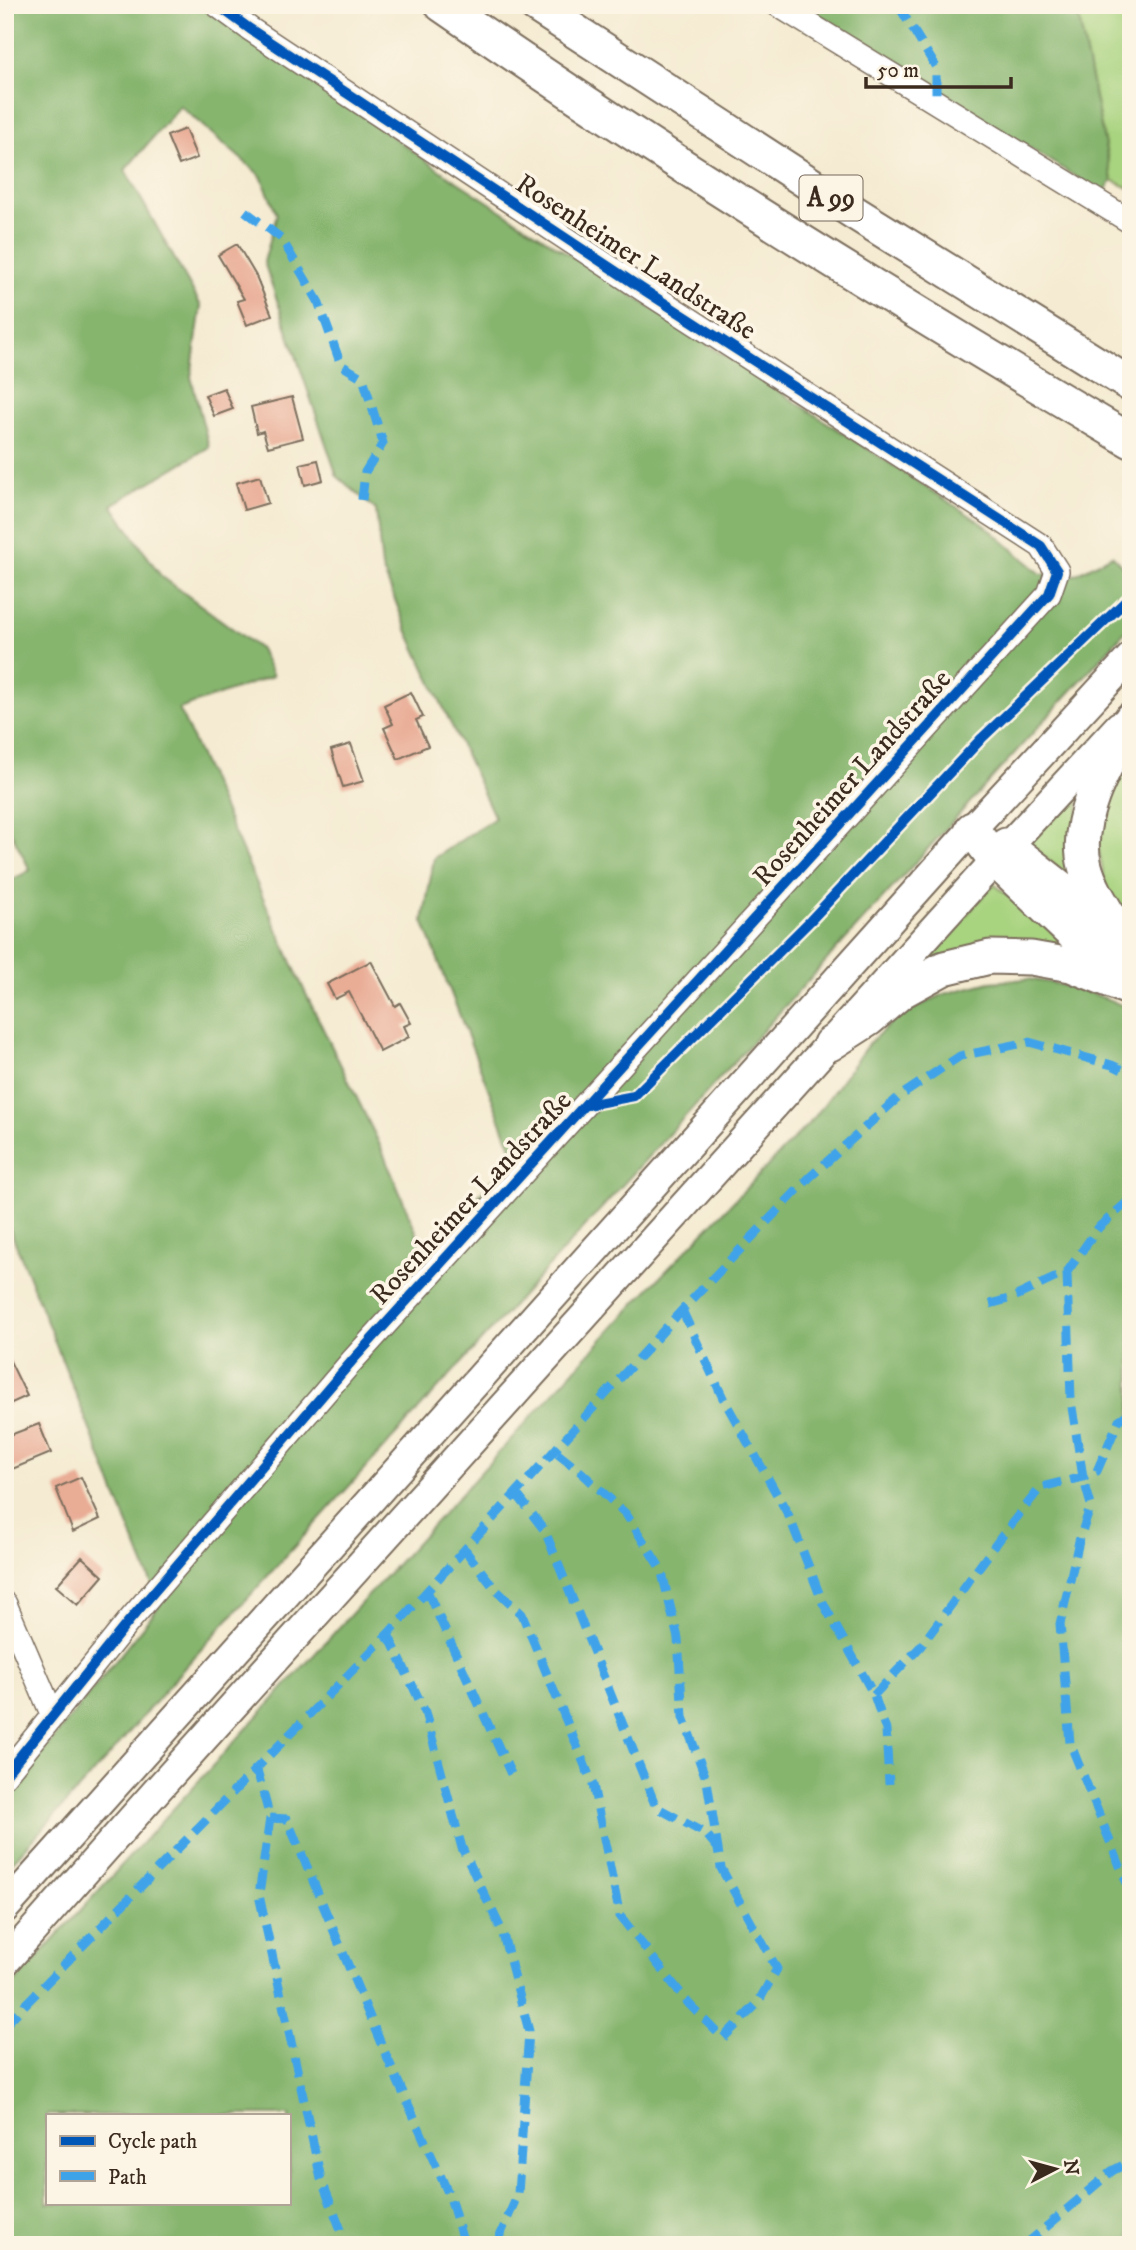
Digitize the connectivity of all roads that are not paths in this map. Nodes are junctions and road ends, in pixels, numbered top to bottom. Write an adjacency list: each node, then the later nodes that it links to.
1 (217, 5): 17 (street, Rosenheimer Landstraße)
2 (442, 5): 7 (highway, A 99)
3 (536, 5): 6 (highway, A 99)
4 (778, 5): 5 (street)
5 (1131, 222)
6 (1131, 385)
7 (1131, 441)
8 (1131, 657): 10 (main road)
9 (1131, 716): 11 (main road); 12 (highway)
10 (972, 829): 11 (highway); 19 (main road)
11 (1002, 853): 12 (highway); 13 (highway); 15 (main road)
12 (1125, 938)
13 (1131, 974)
14 (1131, 989): 15 (highway)
15 (830, 1044): 20 (main road)
16 (5, 1604): 17 (street)
17 (53, 1716): 18 (street, Rosenheimer Landstraße)
18 (5, 1776)
19 (5, 1908)
20 (5, 1962)

